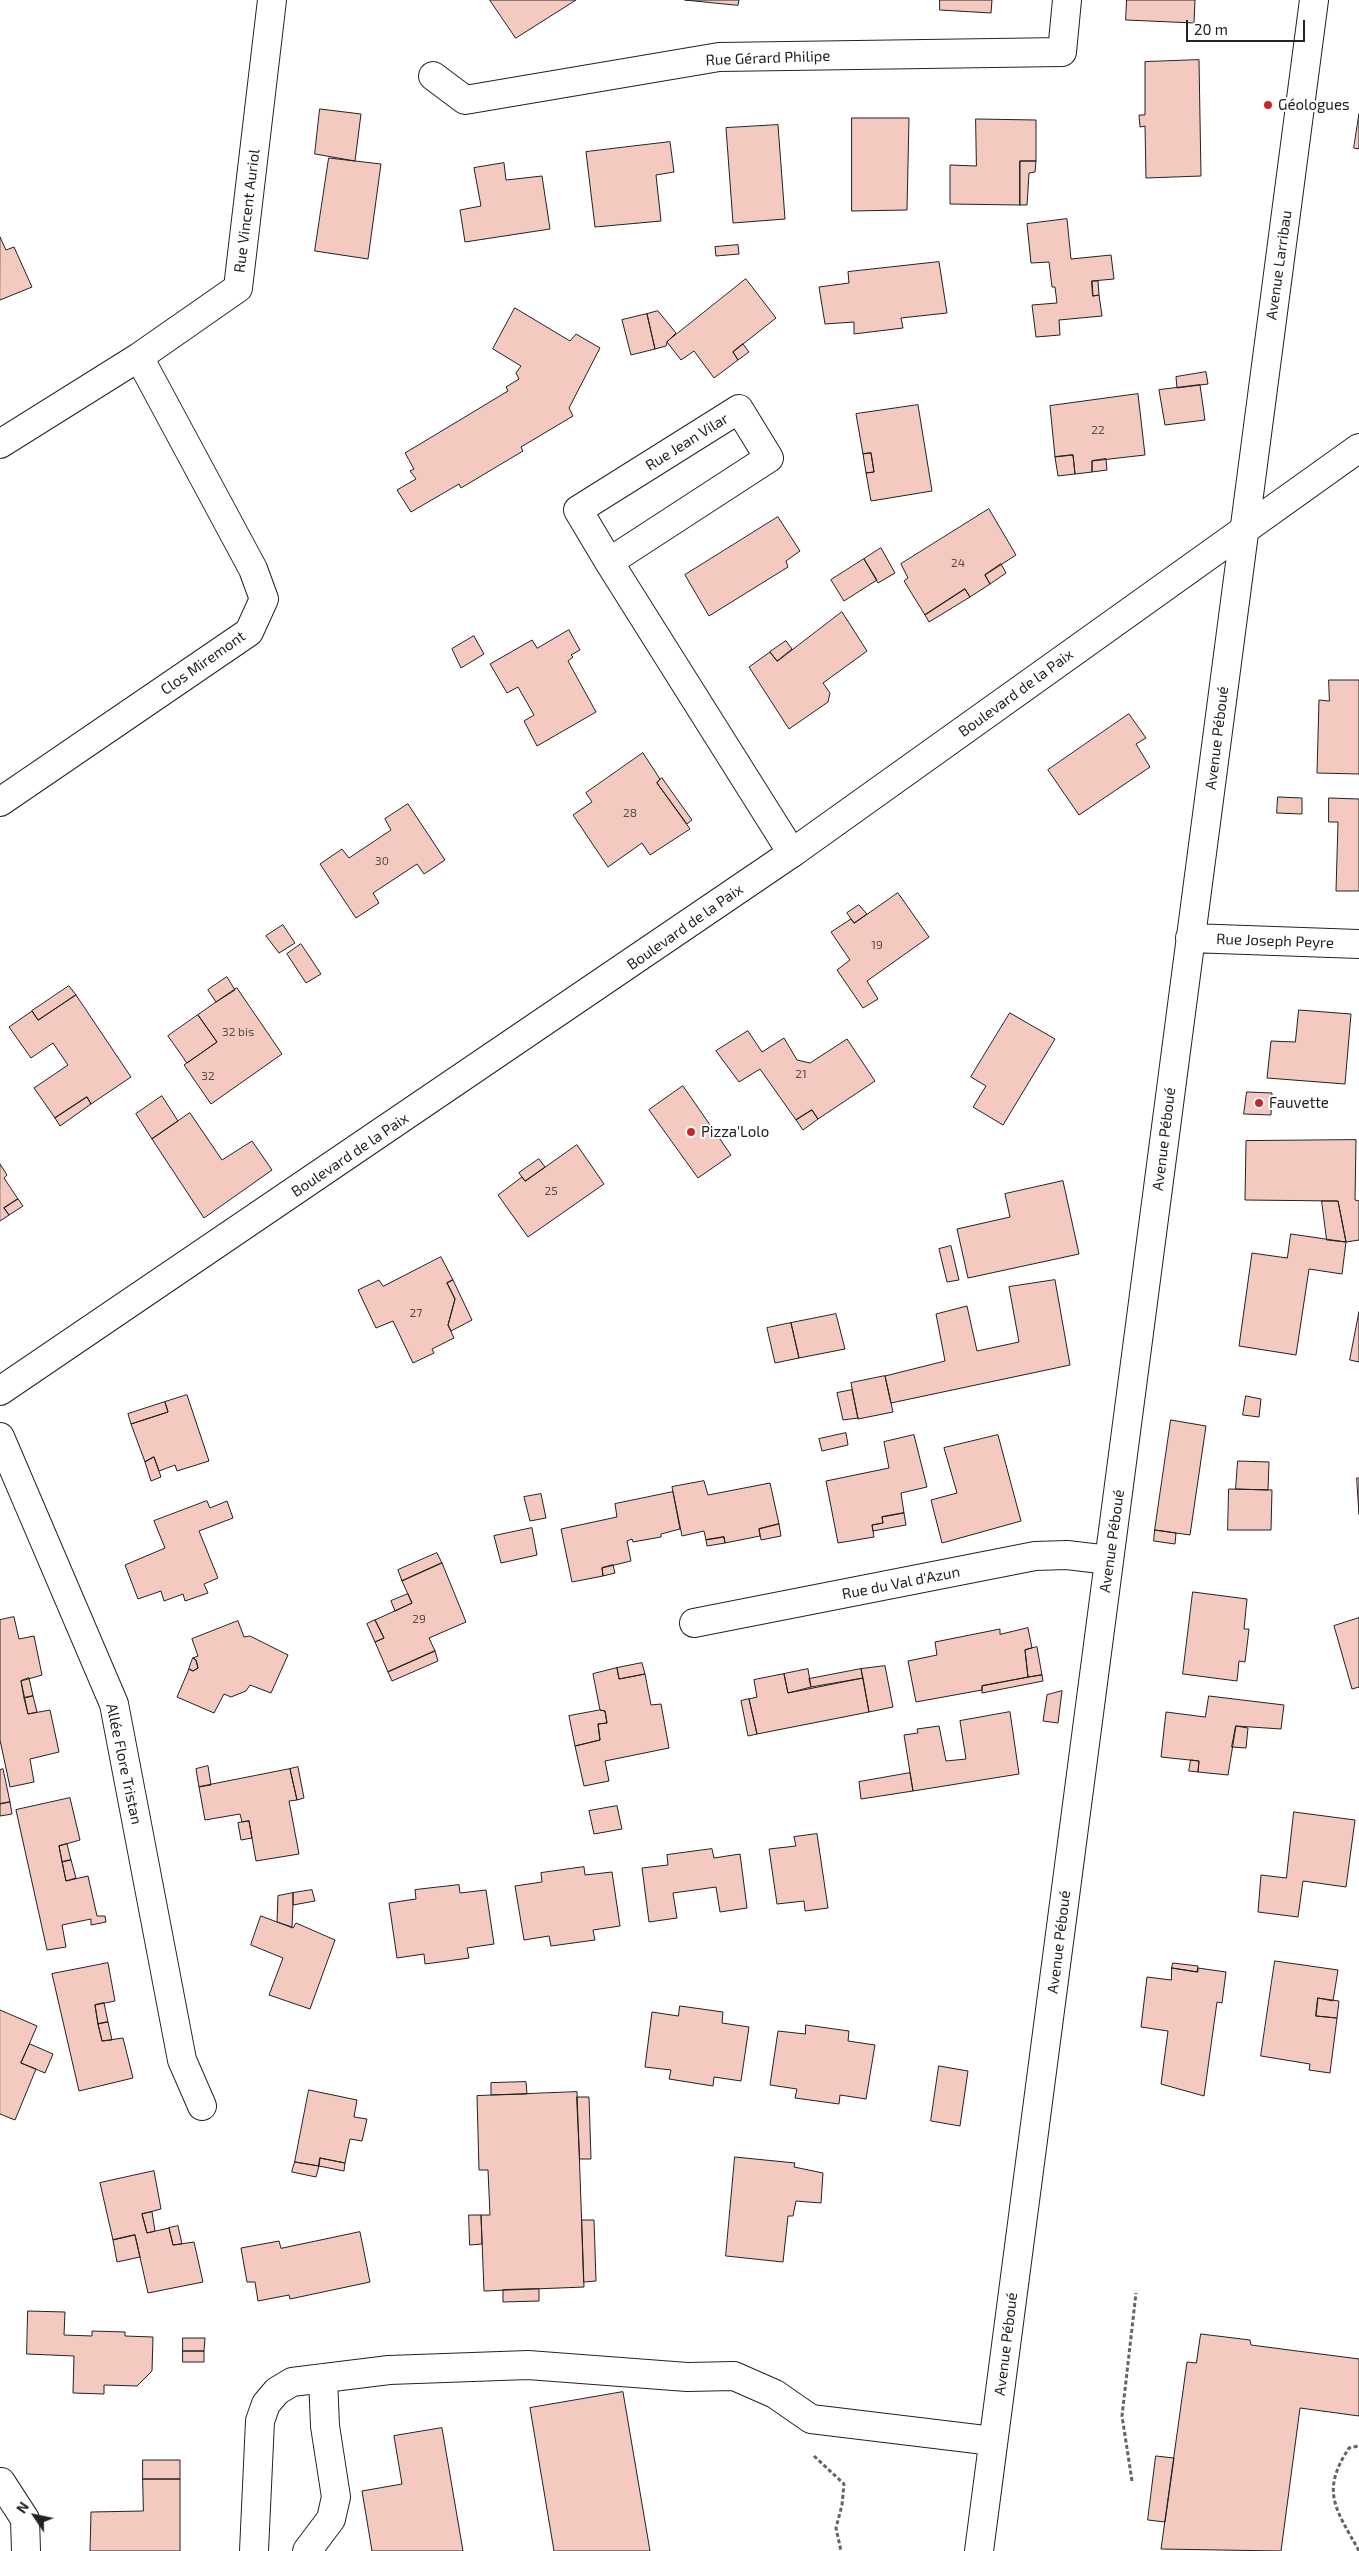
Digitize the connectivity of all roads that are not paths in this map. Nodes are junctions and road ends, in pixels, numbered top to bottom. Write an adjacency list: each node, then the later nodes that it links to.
1 (272, 0): 5 (street, Rue Vincent Auriol)
2 (1066, 0): 4 (street, Rue Gérard Philipe)
3 (1314, 0): 8 (street, Avenue Larribau)
4 (433, 76)
5 (139, 357): 6 (street, Rue Vincent Auriol); 10 (street, Clos Miremont)
6 (0, 444)
7 (1359, 448): 8 (street, Boulevard de la Paix)
8 (1244, 530): 11 (street, Boulevard de la Paix); 12 (street, Avenue Péboué)
9 (609, 562): 9 (street, Rue Jean Vilar); 11 (street, Rue Jean Vilar)
10 (0, 802)
11 (792, 854): 14 (street, Boulevard de la Paix)
12 (1190, 938): 13 (street, Rue Joseph Peyre); 16 (street, Avenue Péboué)
13 (1359, 944)
14 (0, 1391)
15 (0, 1436): 18 (street, Allée Flore Tristan)
16 (1109, 1560): 17 (street, Rue du Val d'Azun); 20 (street, Avenue Péboué)
17 (694, 1623)
18 (202, 2106)
19 (323, 2378): 20 (street); 23 (street); 24 (street)
20 (994, 2441): 25 (street, Avenue Péboué)
21 (1, 2482): 22 (street)
22 (26, 2551)
23 (254, 2551)
24 (307, 2551)
25 (979, 2551)

